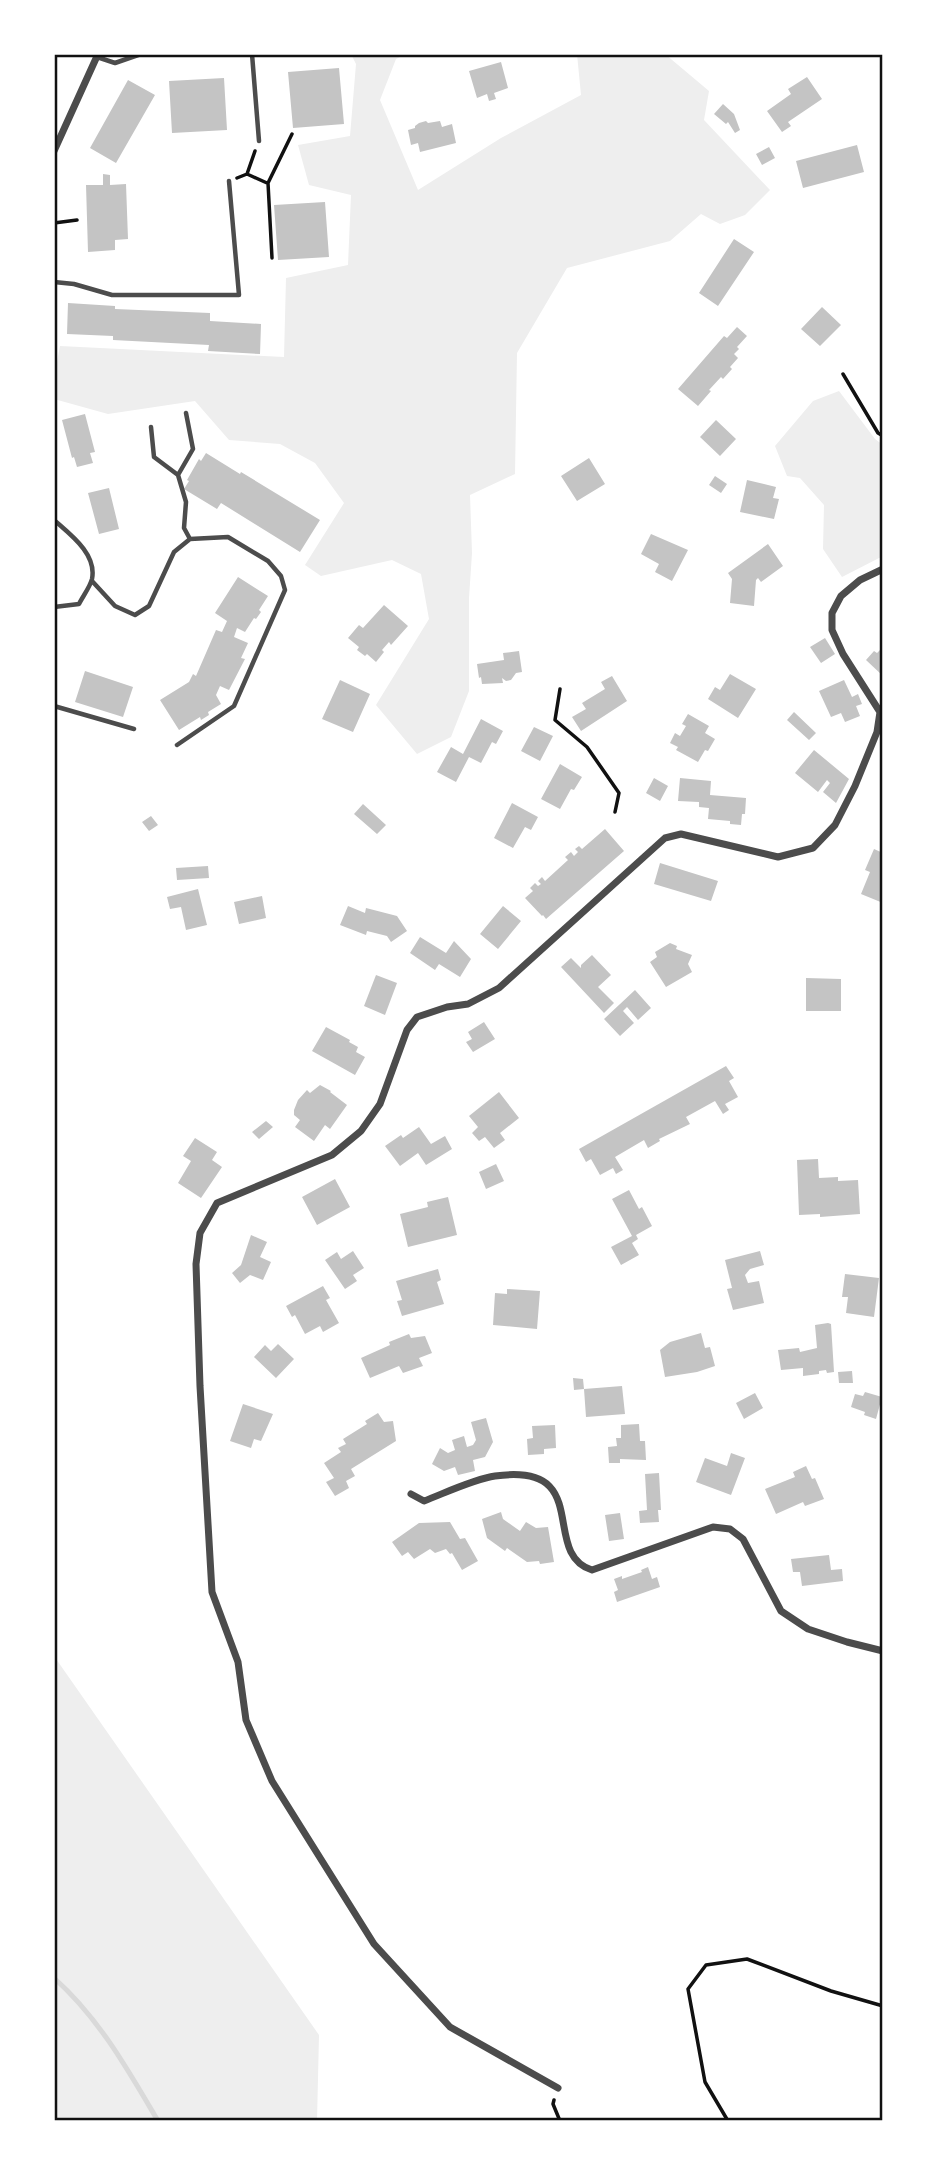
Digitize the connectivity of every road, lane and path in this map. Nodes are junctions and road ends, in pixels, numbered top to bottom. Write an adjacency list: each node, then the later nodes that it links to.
1 (141, 54): 3 (lane)
2 (252, 54): 5 (lane)
3 (98, 56): 6 (street)
4 (292, 134): 9 (path)
5 (259, 141): 7 (path)
6 (54, 151)
7 (247, 174): 8 (path); 9 (path)
8 (229, 181): 13 (lane)
9 (268, 183): 12 (path)
10 (77, 220): 11 (path)
11 (54, 223)
12 (272, 258)
13 (54, 282)
14 (843, 374): 17 (path)
15 (186, 413): 18 (lane)
16 (150, 427): 18 (lane)
17 (883, 436)
18 (178, 475): 20 (lane)
19 (54, 520): 22 (lane)
20 (190, 539): 22 (lane); 27 (lane)
21 (883, 569): 32 (street)
22 (92, 581): 23 (lane)
23 (54, 607)
24 (560, 689): 28 (path)
25 (54, 706): 26 (lane)
26 (134, 729)
27 (177, 745)
28 (615, 812)
29 (411, 1494): 30 (street)
30 (883, 1651)
31 (883, 2006): 34 (path)
32 (558, 2088): 33 (path)
33 (560, 2121)
34 (728, 2121)

